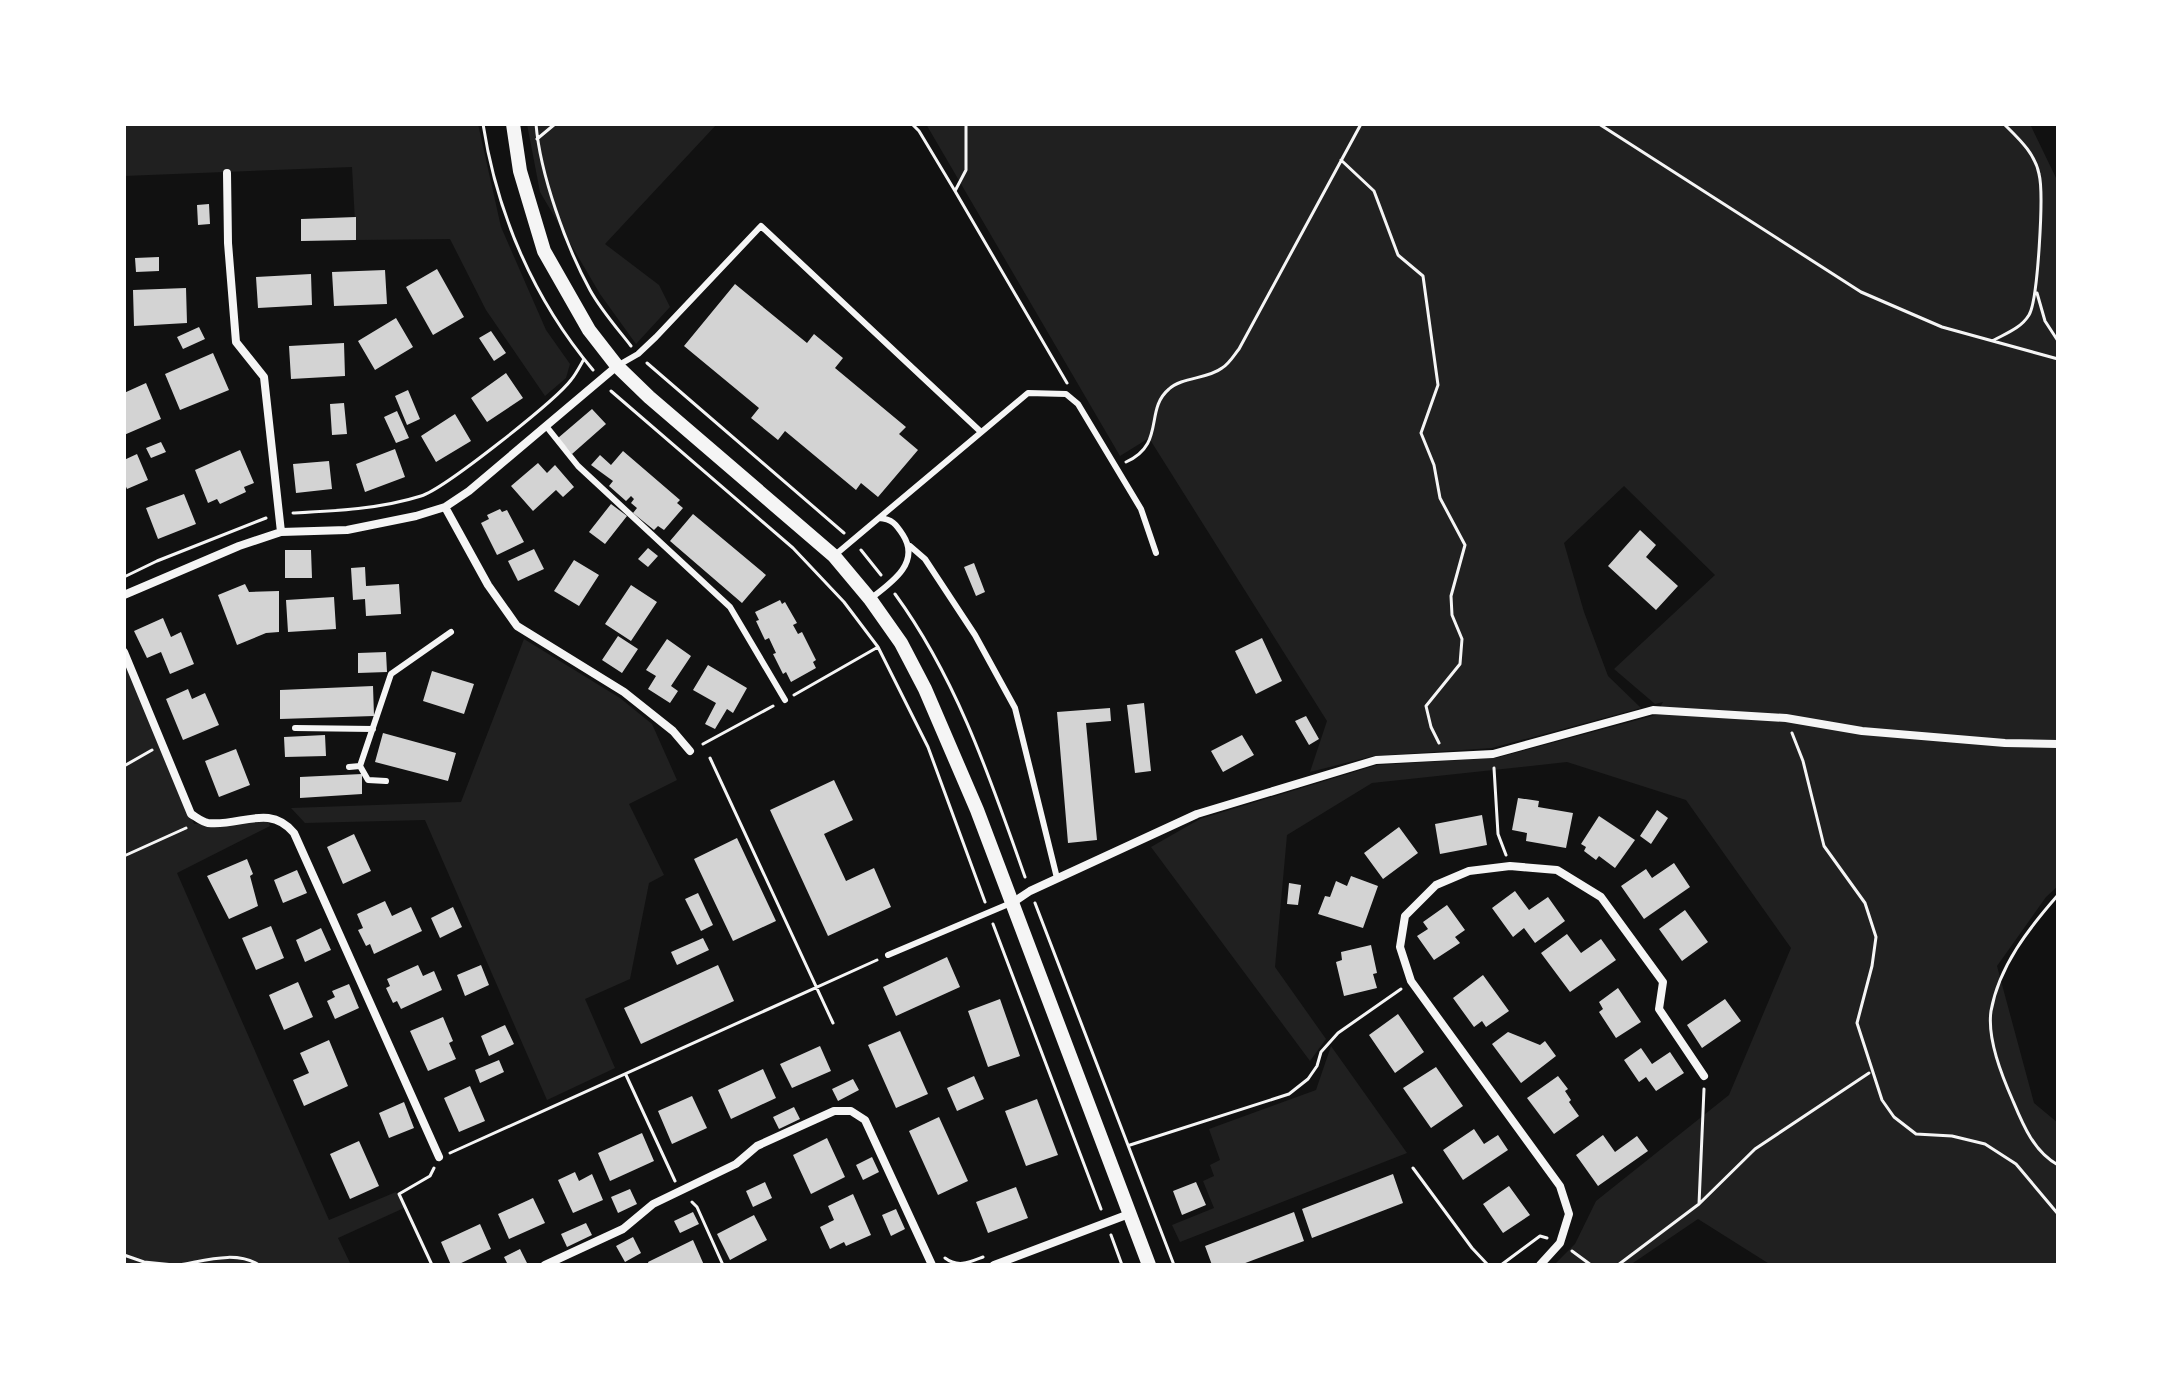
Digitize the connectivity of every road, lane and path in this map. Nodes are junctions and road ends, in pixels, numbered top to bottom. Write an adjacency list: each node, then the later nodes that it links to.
1 (513, 124): 17 (street)
2 (555, 124): 8 (path)
3 (912, 124): 11 (path)
4 (966, 124): 11 (path)
5 (1361, 124): 9 (path)
6 (1599, 124): 13 (path)
7 (2004, 124): 12 (path)
8 (537, 139)
9 (1341, 160): 21 (path); 46 (path)
10 (227, 173): 23 (street)
11 (955, 191): 18 (path)
12 (2036, 290): 13 (path); 14 (path)
13 (1993, 341): 16 (path)
14 (2058, 341)
15 (584, 359): 23 (path)
16 (2058, 359)
17 (617, 366): 19 (street); 20 (lane); 29 (street)
18 (1078, 404): 20 (lane); 21 (lane)
19 (546, 426): 22 (street); 38 (lane)
20 (981, 432): 24 (lane)
21 (1117, 466): 28 (lane)
22 (445, 507): 25 (street); 44 (street)
23 (278, 514): 25 (street); 31 (path)
24 (879, 518): 26 (lane); 29 (lane)
25 (281, 532): 32 (street)
26 (910, 546): 33 (lane); 55 (lane)
27 (861, 549): 30 (path)
28 (1156, 553)
29 (834, 556): 33 (street)
30 (881, 575)
31 (124, 577)
32 (124, 595)
33 (870, 599): 58 (street)
34 (899, 600): 56 (path)
35 (451, 632): 41 (lane)
36 (878, 647): 59 (path)
37 (124, 652): 42 (street)
38 (785, 700)
39 (1786, 718): 43 (street); 45 (street); 64 (path)
40 (295, 728): 41 (lane)
41 (373, 729): 49 (lane)
42 (162, 744): 48 (path); 52 (street)
43 (2058, 744)
44 (690, 751)
45 (1493, 754): 46 (street); 54 (path)
46 (1445, 756): 55 (street)
47 (710, 758): 62 (path)
48 (124, 766)
49 (360, 766): 50 (lane); 51 (lane)
50 (349, 767)
51 (386, 781)
52 (201, 820): 53 (path); 68 (street)
53 (124, 856)
54 (1510, 866): 61 (street); 66 (street)
55 (1057, 878): 56 (street)
56 (1030, 891): 58 (street); 67 (path)
57 (2058, 895): 69 (path)
58 (1011, 903): 59 (lane); 73 (street)
59 (989, 912): 60 (lane); 75 (path)
60 (888, 955): 62 (path)
61 (1411, 981): 67 (path); 76 (street)
62 (818, 989): 63 (path); 65 (path)
63 (833, 1023)
64 (1871, 1071): 72 (path); 74 (path)
65 (626, 1075): 68 (path); 71 (path)
66 (1704, 1076): 72 (path)
67 (1130, 1145): 89 (path)
68 (439, 1157): 82 (path)
69 (2058, 1165)
70 (1413, 1168): 90 (path)
71 (680, 1191): 83 (street); 84 (path); 85 (street)
72 (1699, 1204): 94 (path)
73 (1129, 1214): 75 (street); 88 (street)
74 (2058, 1214)
75 (1106, 1224): 86 (street); 87 (path)
76 (1560, 1243): 91 (path); 92 (street); 93 (path)
77 (939, 1253): 78 (path)
78 (993, 1253)
79 (124, 1255): 80 (path)
80 (176, 1265): 81 (path)
81 (259, 1265)
82 (432, 1265)
83 (545, 1265)
84 (723, 1265)
85 (932, 1265)
86 (994, 1265)
87 (1122, 1265)
88 (1149, 1265)
89 (1174, 1265)
90 (1488, 1265)
91 (1501, 1265)
92 (1540, 1265)
93 (1591, 1265)
94 (1618, 1265)

